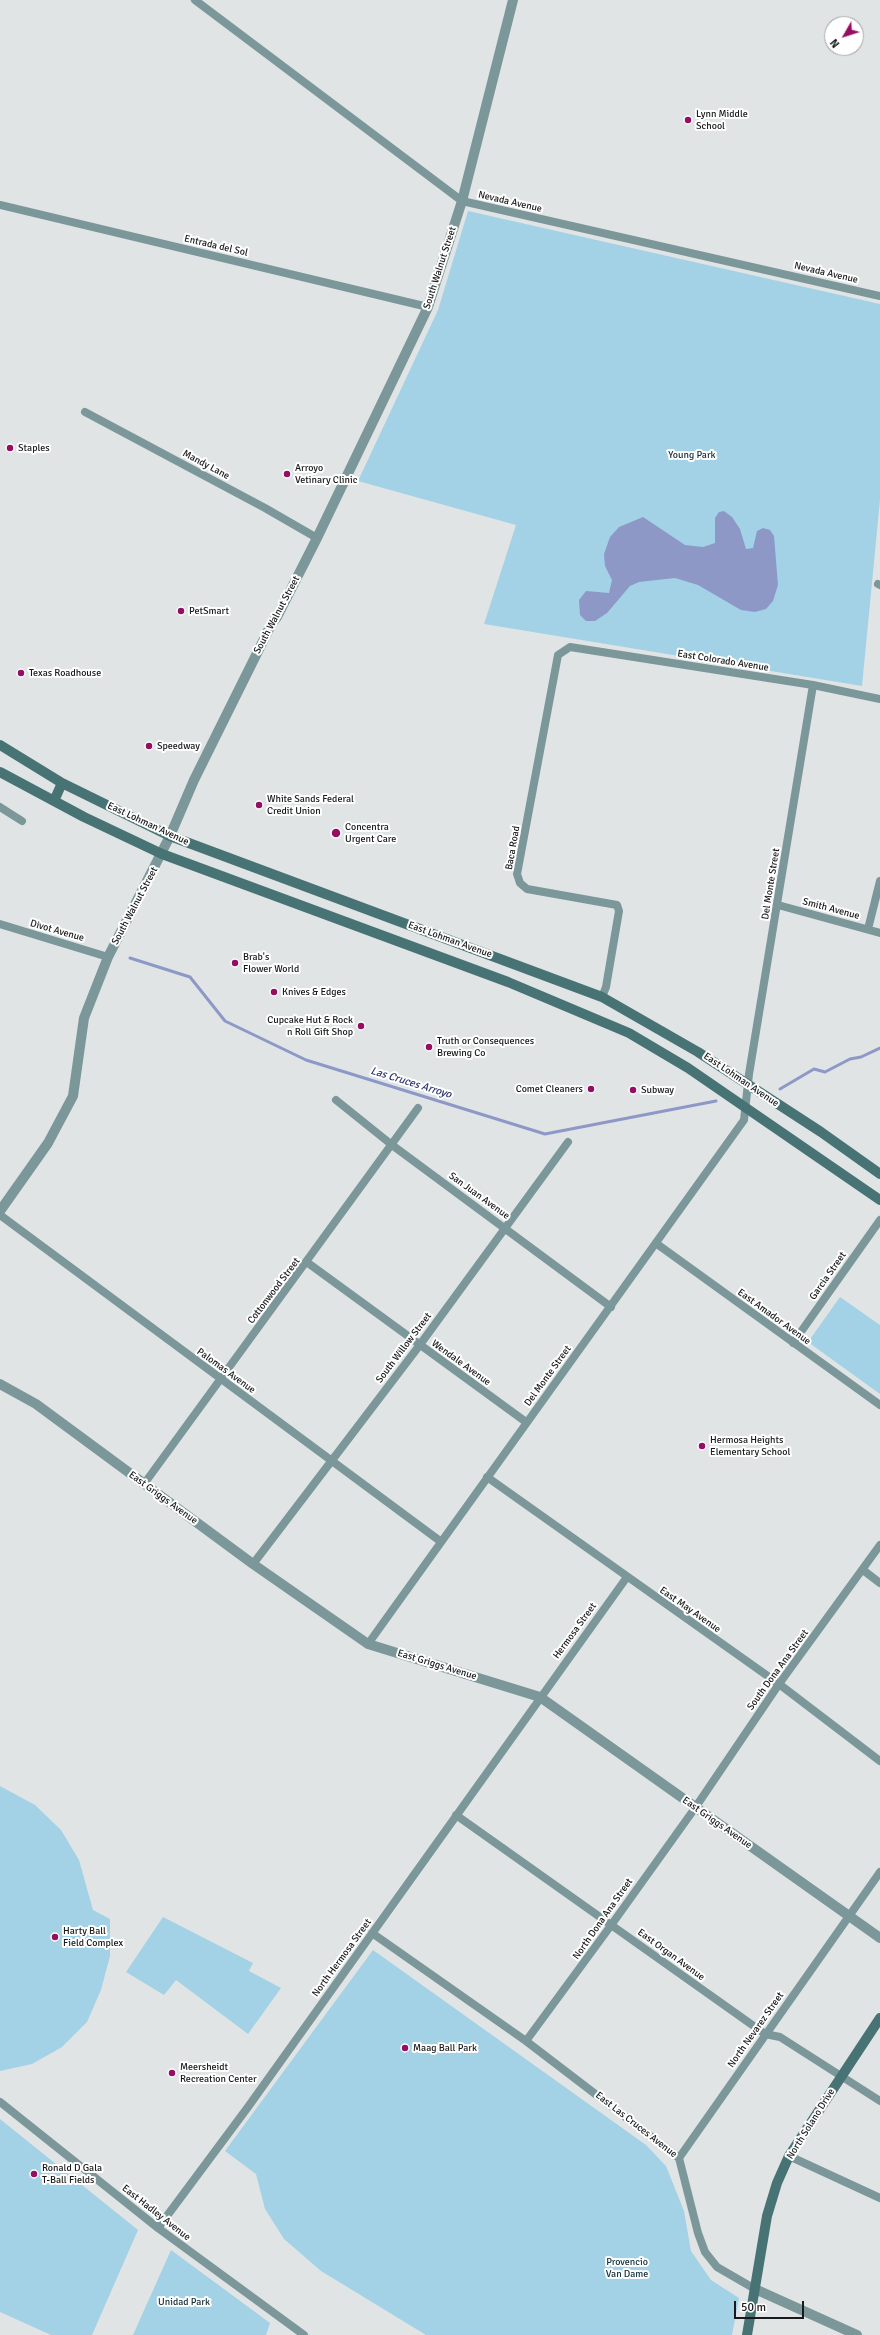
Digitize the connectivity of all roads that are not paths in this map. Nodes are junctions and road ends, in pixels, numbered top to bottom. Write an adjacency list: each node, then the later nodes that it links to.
1 (195, 0): 3 (street, Nevada Avenue)
2 (513, 0): 3 (street, South Walnut Street)
3 (462, 201): 5 (street, Nevada Avenue); 6 (street, South Walnut Street)
4 (0, 205): 6 (street, Entrada del Sol)
5 (880, 296)
6 (428, 307): 8 (street, South Walnut Street)
7 (84, 412): 8 (street, Mandy Lane)
8 (317, 538): 18 (street, South Walnut Street)
9 (563, 650): 10 (street, East Colorado Avenue); 26 (street, Baca Road)
10 (813, 685): 11 (street, East Colorado Avenue); 21 (street, Del Monte Street)
11 (880, 699)
12 (0, 745): 14 (main road, East Lohman Avenue)
13 (0, 772): 15 (main road, East Lohman Avenue)
14 (62, 783): 15 (main road); 18 (main road, East Lohman Avenue)
15 (54, 801): 19 (main road, East Lohman Avenue)
16 (0, 807): 17 (street)
17 (22, 821)
18 (170, 836): 19 (street, South Walnut Street); 26 (main road, East Lohman Avenue)
19 (162, 854): 25 (street, South Walnut Street); 29 (main road, East Lohman Avenue)
20 (880, 881): 23 (street)
21 (778, 905): 23 (street, Smith Avenue); 27 (street, Del Monte Street)
22 (0, 924): 25 (street, Divot Avenue)
23 (868, 929): 24 (street, Smith Avenue)
24 (880, 932)
25 (108, 957): 35 (street, South Walnut Street)
26 (602, 997): 27 (main road, East Lohman Avenue)
27 (749, 1086): 29 (street, Del Monte Street); 33 (main road, East Lohman Avenue)
28 (336, 1100): 32 (street, San Juan Avenue)
29 (746, 1107): 34 (main road, East Lohman Avenue); 39 (street, Del Monte Street)
30 (418, 1108): 32 (street, Cottonwood Street)
31 (568, 1142): 38 (street, South Willow Street)
32 (392, 1145): 38 (street, San Juan Avenue); 40 (street, Cottonwood Street)
33 (880, 1174)
34 (880, 1200)
35 (0, 1211)
36 (0, 1215): 44 (street, Palomas Avenue)
37 (880, 1220): 42 (street, Garcia Street)
38 (504, 1227): 41 (street, San Juan Avenue); 43 (street, South Willow Street)
39 (657, 1244): 41 (street, Del Monte Street); 42 (street, East Amador Avenue)
40 (308, 1263): 43 (street, Wendale Avenue); 44 (street, Cottonwood Street)
41 (611, 1307): 47 (street, Del Monte Street)
42 (793, 1343): 46 (street, East Amador Avenue)
43 (419, 1346): 47 (street, Wendale Avenue); 48 (street, South Willow Street)
44 (220, 1379): 48 (street, Palomas Avenue); 50 (street, Cottonwood Street)
45 (0, 1384): 50 (street, East Griggs Avenue)
46 (880, 1405)
47 (526, 1422): 49 (street, Del Monte Street)
48 (331, 1460): 51 (street, Palomas Avenue); 53 (street, South Willow Street)
49 (487, 1478): 51 (street, Del Monte Street); 55 (street, East May Avenue)
50 (144, 1484): 53 (street, East Griggs Avenue)
51 (440, 1541): 57 (street, Del Monte Street)
52 (880, 1545): 54 (street, South Dona Ana Street)
53 (253, 1564): 57 (street, East Griggs Avenue)
54 (863, 1570): 56 (street); 58 (street, South Dona Ana Street)
55 (627, 1577): 58 (street, East May Avenue); 59 (street, Hermosa Street)
56 (880, 1583)
57 (368, 1644): 59 (street, East Griggs Avenue)
58 (779, 1684): 60 (street, East May Avenue); 61 (street, South Dona Ana Street)
59 (540, 1697): 61 (street, East Griggs Avenue); 62 (street, North Hermosa Street)
60 (880, 1761)
61 (695, 1808): 64 (street, East Griggs Avenue); 65 (street, North Dona Ana Street)
62 (456, 1815): 65 (street, East Organ Avenue); 66 (street, North Hermosa Street)
63 (880, 1872): 64 (street, North Nevarez Street)
64 (850, 1916): 67 (street, East Griggs Avenue); 69 (street, North Nevarez Street)
65 (612, 1924): 69 (street, East Organ Avenue); 70 (street, North Dona Ana Street)
66 (372, 1933): 70 (street, East Las Cruces Avenue); 77 (street, North Hermosa Street)
67 (880, 1938)
68 (880, 2018): 71 (main road, North Solano Drive)
69 (765, 2034): 71 (street, East Organ Avenue); 75 (street, North Nevarez Street)
70 (526, 2041): 75 (street, East Las Cruces Avenue)
71 (842, 2075): 72 (street, East Organ Avenue); 74 (main road, North Solano Drive)
72 (880, 2100)
73 (0, 2102): 77 (street, East Hadley Avenue)
74 (789, 2156): 76 (street); 78 (main road, North Solano Drive)
75 (679, 2158): 78 (street, East Las Cruces Avenue)
76 (880, 2198)
77 (158, 2228): 79 (street, East Hadley Avenue)
78 (755, 2290): 80 (main road, North Solano Drive); 81 (street, East Las Cruces Avenue)
79 (304, 2335)
80 (747, 2335)
81 (857, 2335)

